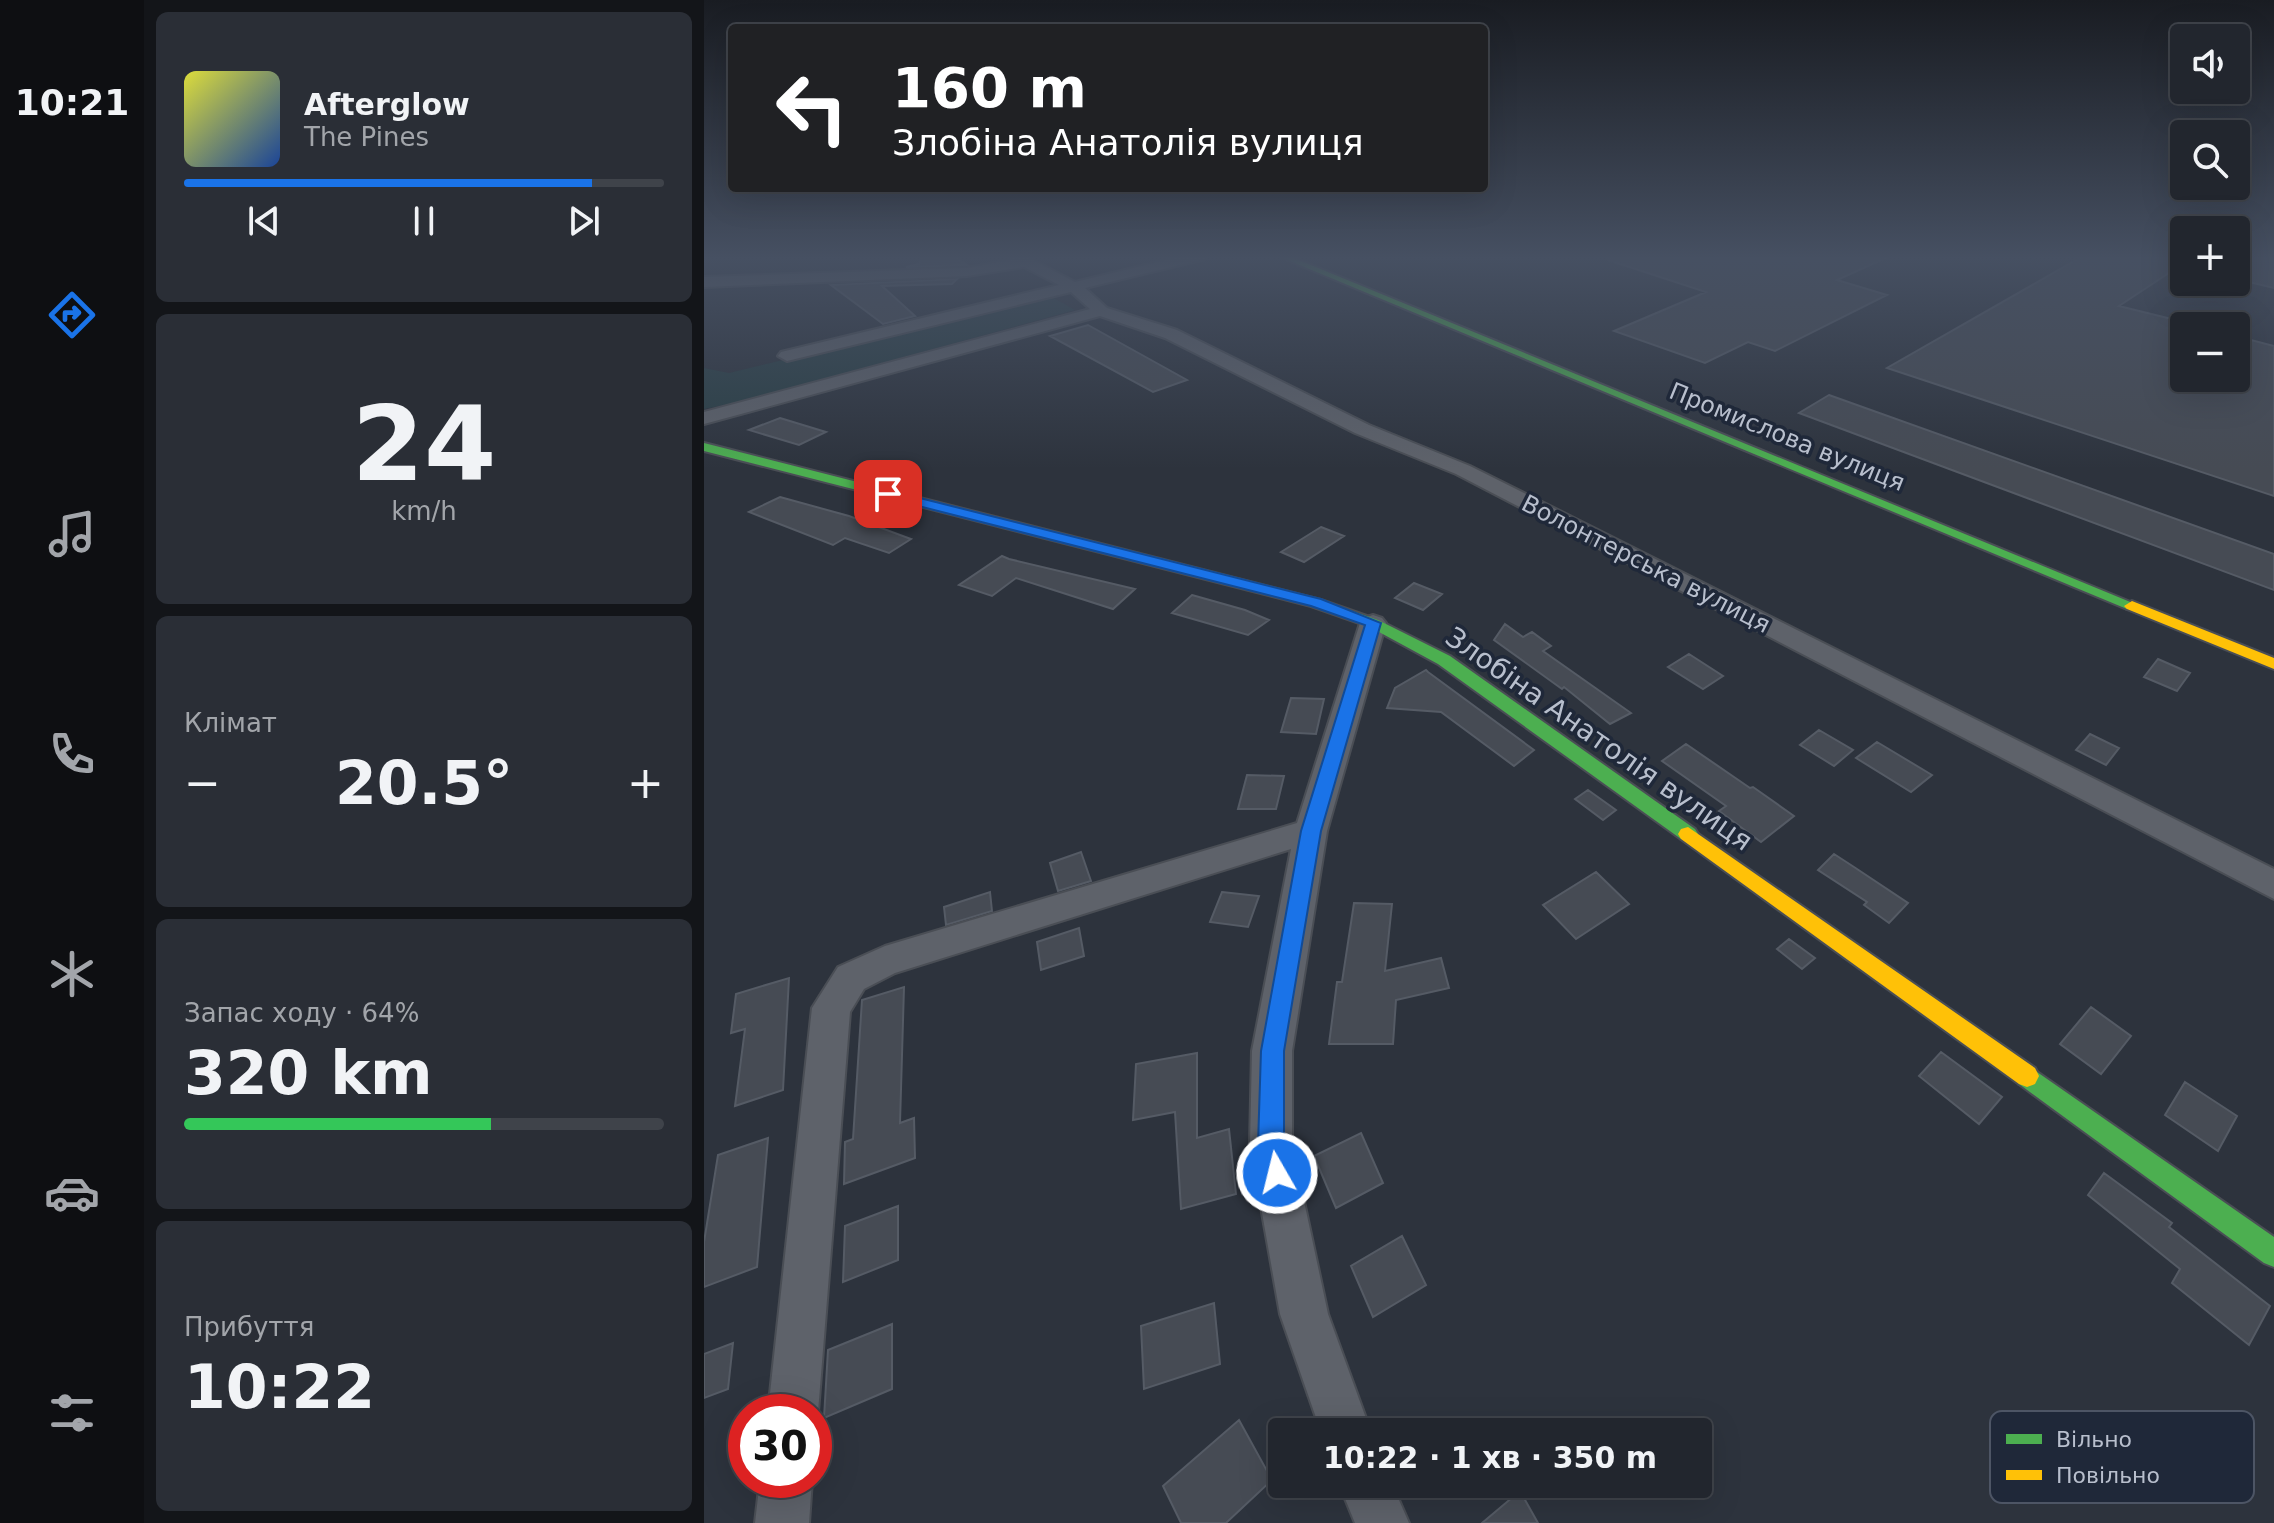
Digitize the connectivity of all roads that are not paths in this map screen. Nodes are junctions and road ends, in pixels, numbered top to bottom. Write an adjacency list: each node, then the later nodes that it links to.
1 (907, 327): 5 (street)
2 (1043, 327): 6 (street)
3 (1150, 327): 11 (street, Волонтерська вулиця)
4 (1463, 327): 9 (street, Промислова вулиця)
5 (787, 356)
6 (709, 420)
7 (704, 447): 8 (street, Злобіна Анатолія вулиця)
8 (1373, 623): 10 (street); 12 (street, Злобіна Анатолія вулиця)
9 (2274, 664)
10 (1311, 831): 13 (street); 14 (street)
11 (2274, 885)
12 (2274, 1253)
13 (795, 1394)
14 (1341, 1418)
15 (784, 1498): 17 (street)
16 (1371, 1498): 18 (street)
17 (782, 1523)
18 (1382, 1523)

